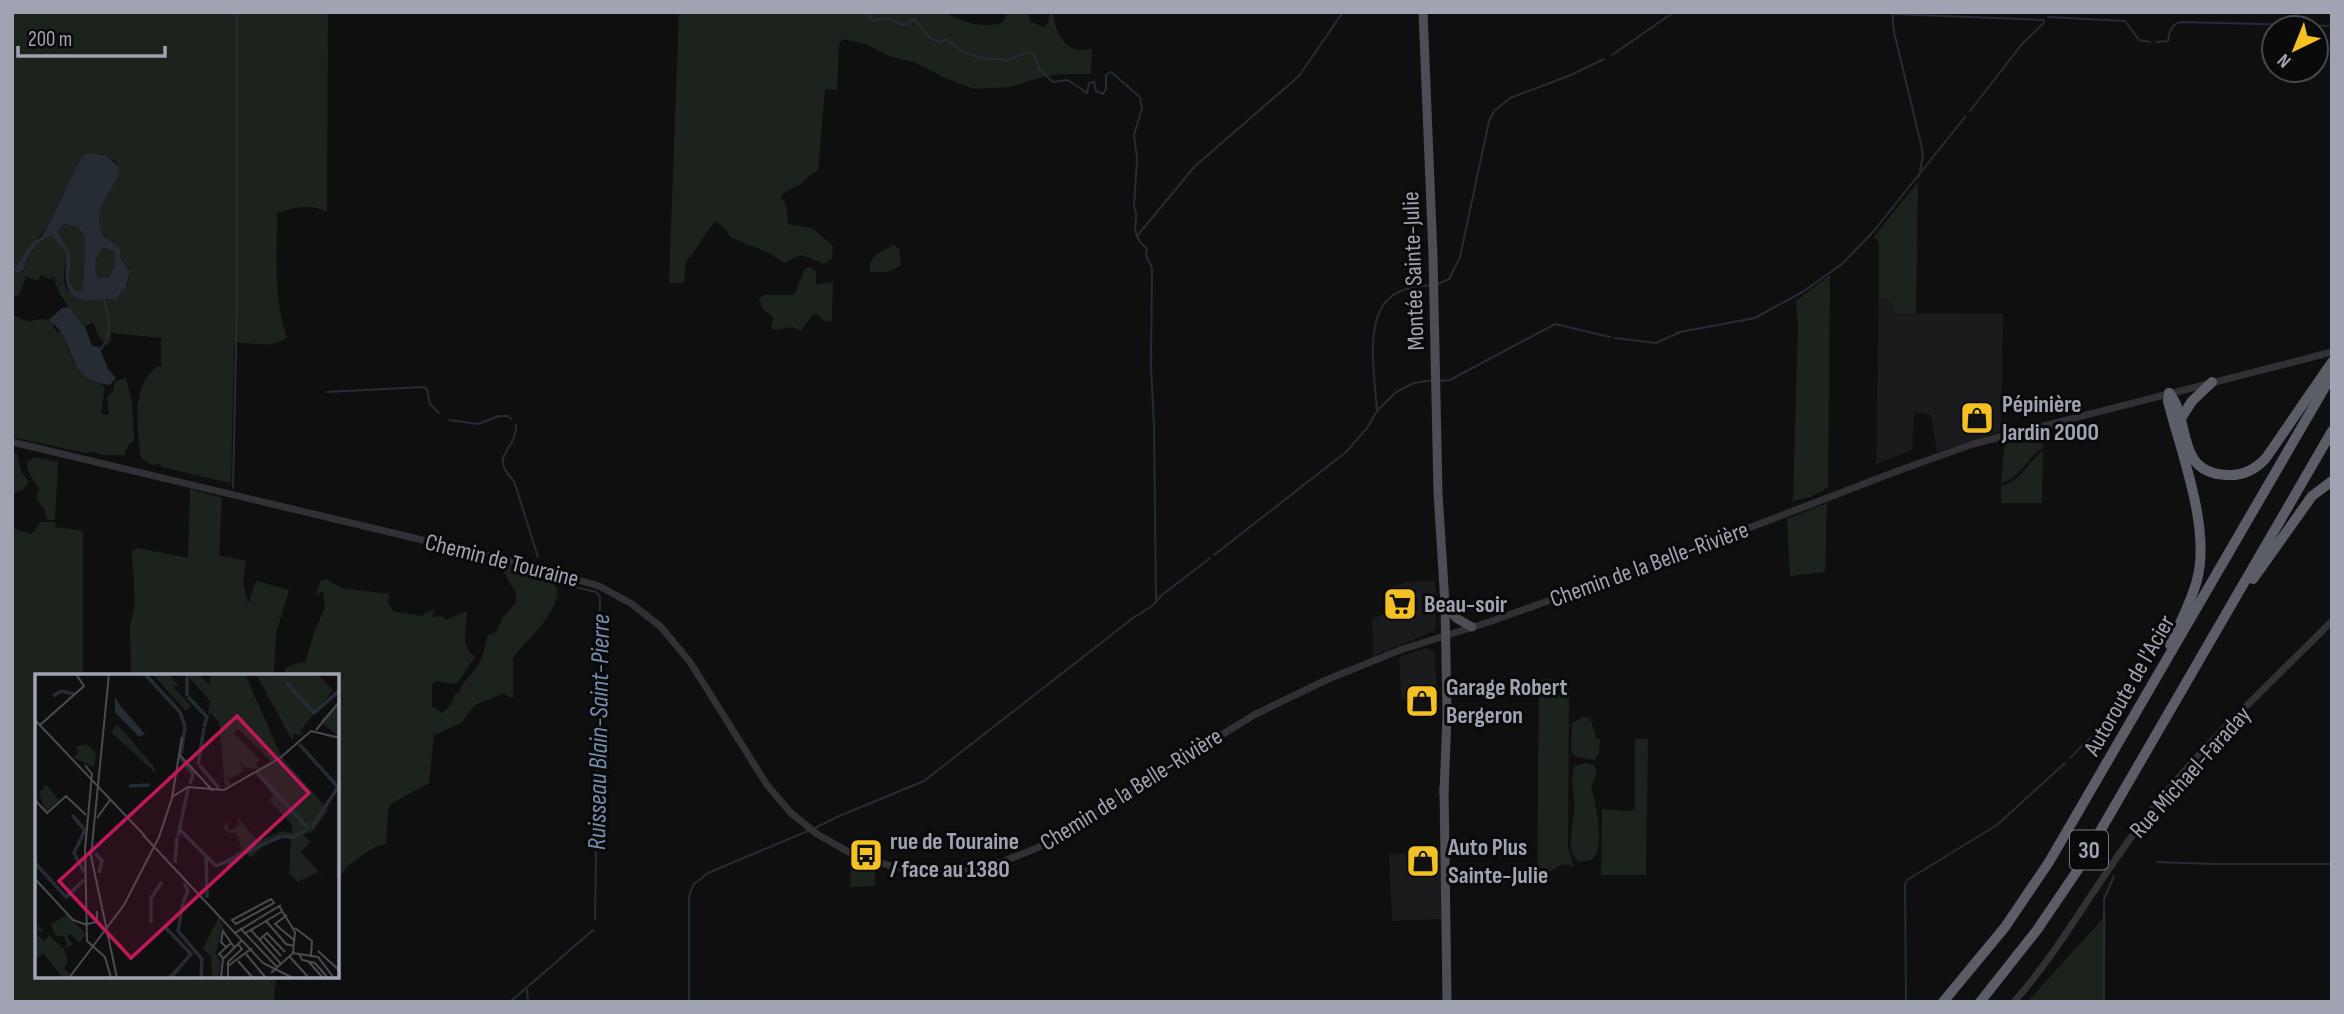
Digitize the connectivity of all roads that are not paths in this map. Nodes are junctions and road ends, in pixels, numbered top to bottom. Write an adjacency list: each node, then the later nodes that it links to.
1 (1423, 12): 11 (main road, Montée Sainte-Julie)
2 (2332, 352): 5 (street, Chemin de la Belle-Rivière)
3 (2332, 362): 7 (highway)
4 (2332, 375): 17 (highway, Autoroute de l'Acier / 30)
5 (2212, 382): 6 (street, Chemin de la Belle-Rivière); 7 (highway)
6 (2169, 393): 7 (highway); 15 (street, Chemin de la Belle-Rivière); 17 (highway)
7 (2180, 420)
8 (2332, 431): 14 (highway, Autoroute de l'Acier / 30)
9 (12, 442): 18 (street, Chemin de Touraine)
10 (2332, 481): 14 (highway)
11 (1441, 528): 12 (main road, Montée Sainte-Julie); 16 (main road, Montée Sainte-Julie)
12 (1445, 604): 15 (main road); 16 (main road, Montée Sainte-Julie)
13 (2332, 621): 22 (street, Rue Michael-Faraday)
14 (2222, 622): 21 (highway, Autoroute de l'Acier / 30)
15 (1472, 627): 16 (street, Chemin de la Belle-Rivière)
16 (1442, 636): 18 (street, Chemin de la Belle-Rivière); 19 (main road, Montée Sainte-Julie)
17 (2150, 690): 20 (highway, Autoroute de l'Acier / 30)
18 (1002, 862)
19 (1447, 1002)
20 (1943, 1002)
21 (1980, 1002)
22 (2014, 1002)

